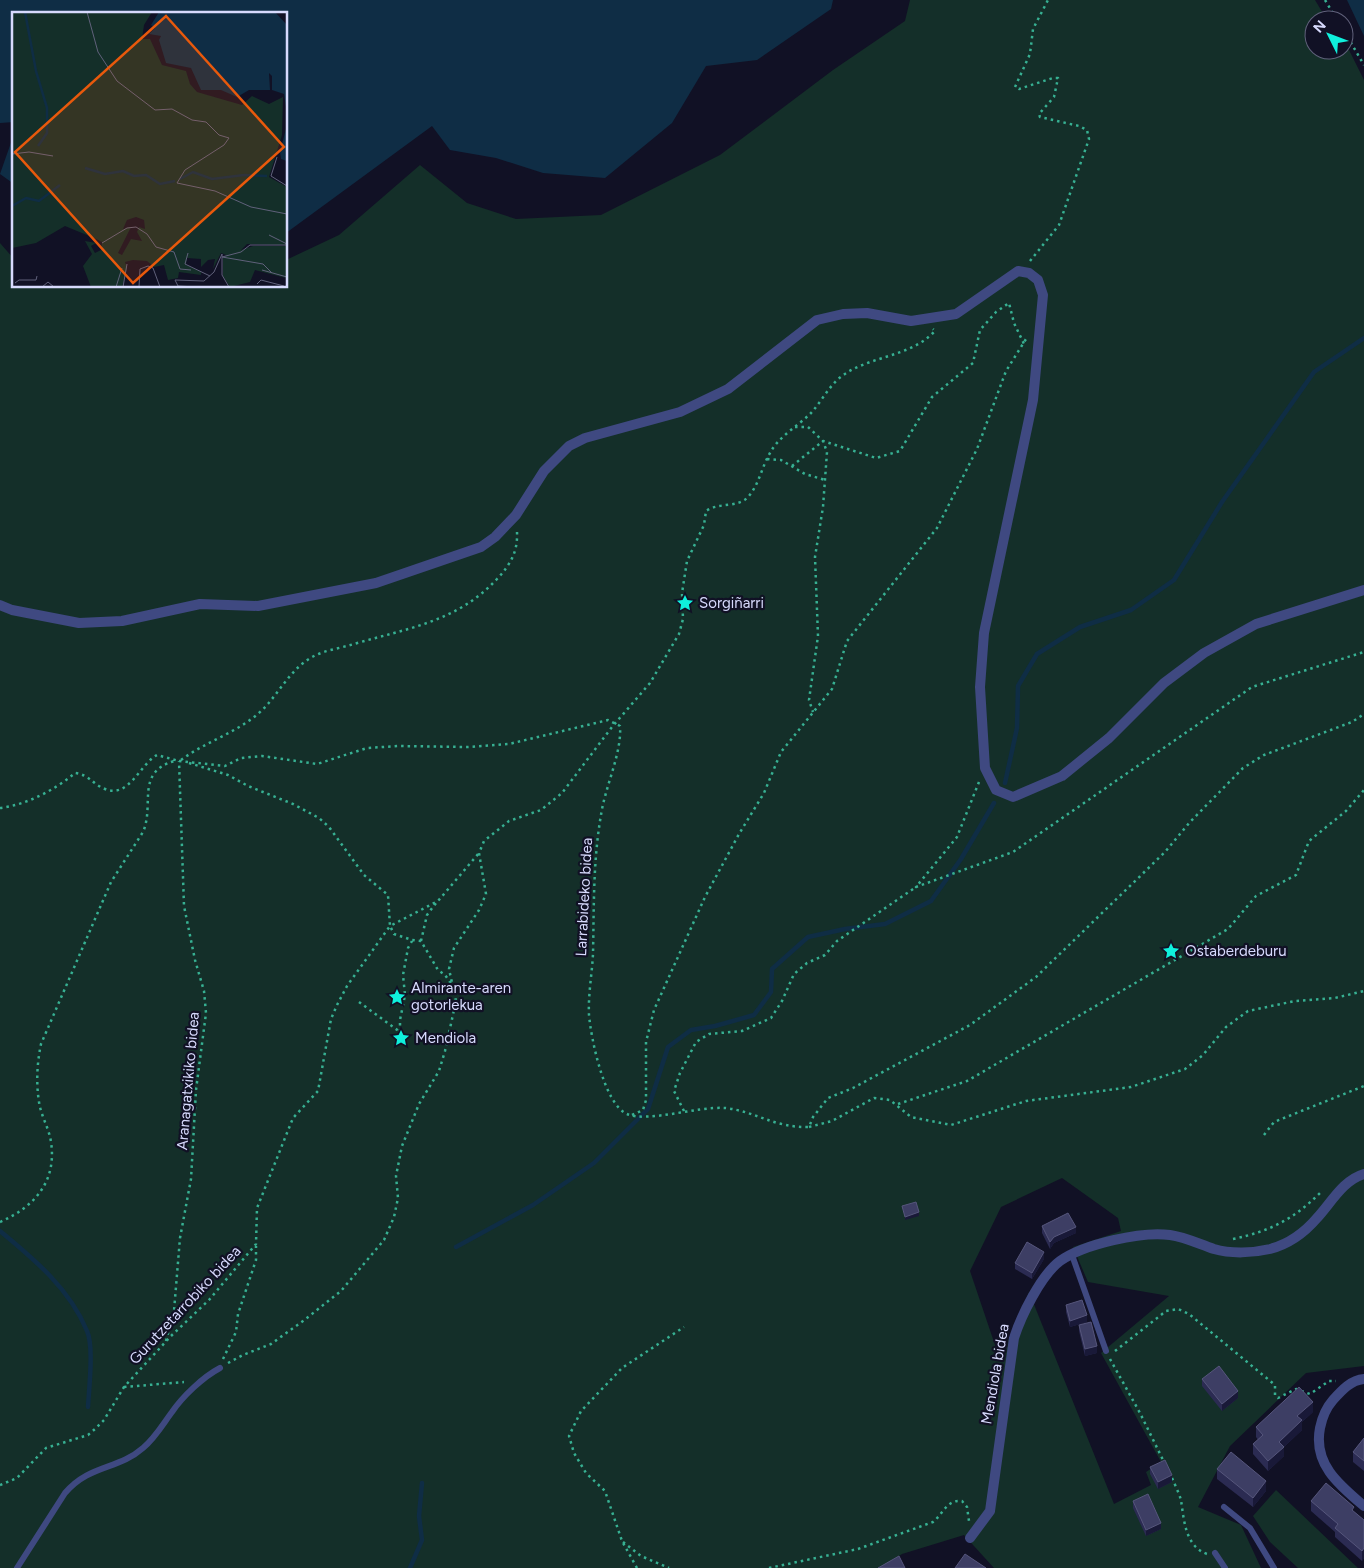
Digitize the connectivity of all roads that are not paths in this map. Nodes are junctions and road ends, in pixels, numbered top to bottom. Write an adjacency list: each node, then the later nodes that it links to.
1 (1364, 590): 2 (street)
2 (0, 605)
3 (1364, 1174): 4 (street, Mendiola bidea)
4 (1072, 1255): 5 (lane); 10 (street, Mendiola bidea)
5 (1106, 1351)
6 (220, 1368): 12 (lane)
7 (1364, 1379): 8 (street)
8 (1364, 1506)
9 (1224, 1507): 14 (lane)
10 (970, 1538)
11 (1215, 1553): 13 (lane)
12 (17, 1568)
13 (1225, 1568)
14 (1274, 1568)

